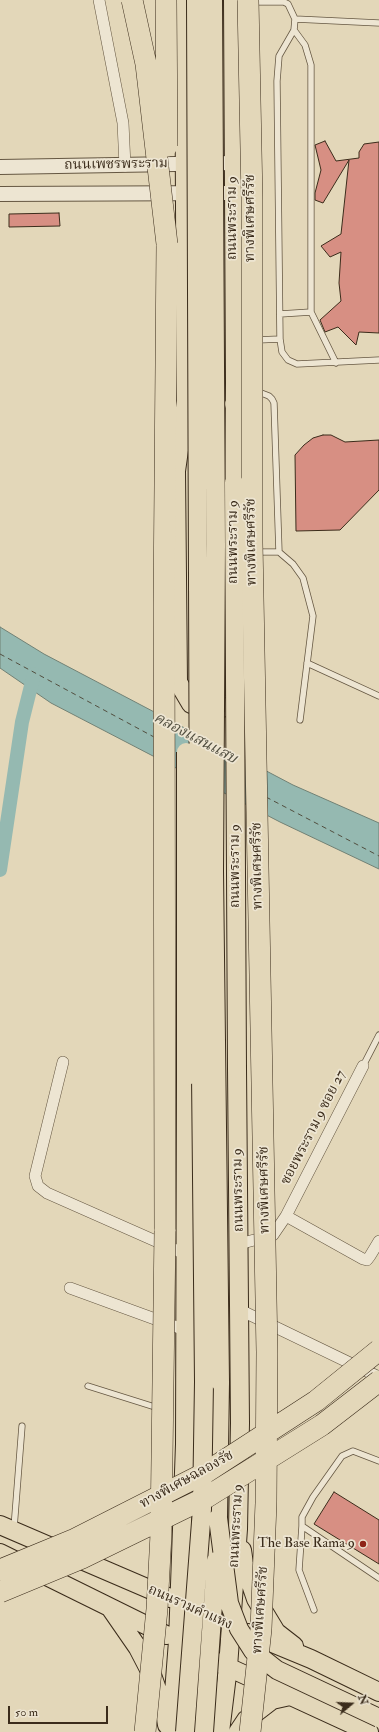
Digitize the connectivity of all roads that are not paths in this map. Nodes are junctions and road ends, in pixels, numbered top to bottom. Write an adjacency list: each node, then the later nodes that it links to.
1 (99, 0): 17 (street)
2 (132, 0): 22 (highway, bridge)
3 (157, 0): 12 (highway)
4 (166, 0): 22 (highway, bridge)
5 (184, 0): 12 (main road)
6 (196, 0): 77 (main road, bridge)
7 (213, 0): 54 (main road, ถนนพระราม 9, bridge)
8 (238, 1): 9 (lane); 14 (main road, ถนนพระราม 9); 81 (highway, ทางพิเศษศรีรัช, bridge)
9 (295, 19): 10 (lane); 11 (lane)
10 (379, 23)
11 (294, 30): 23 (lane); 24 (lane)
12 (184, 103): 13 (main road)
13 (184, 141): 15 (main road); 16 (main road)
14 (233, 163): 15 (street, ถนนเพชรพระราม); 19 (main road, ถนนพระราม 9)
15 (185, 164): 16 (street, ถนนเพชรพระราม); 21 (main road)
16 (145, 165): 17 (street, ถนนเพชรพระราม)
17 (125, 166): 18 (street, ถนนเพชรพระราม)
18 (0, 167)
19 (233, 193): 21 (street, ถนนเพชรพระราม); 26 (main road, ถนนพระราม 9)
20 (0, 194): 21 (street, ถนนเพชรพระราม)
21 (185, 194): 30 (main road)
22 (167, 244): 74 (highway, bridge)
23 (311, 312): 24 (lane); 28 (lane)
24 (280, 314): 25 (lane)
25 (280, 339): 26 (lane); 28 (lane)
26 (234, 341): 29 (main road, ถนนพระราม 9)
27 (379, 360): 28 (lane)
28 (336, 363)
29 (242, 386): 31 (main road, ถนนพระราม 9); 33 (lane)
30 (186, 401): 32 (main road); 43 (main road, bridge)
31 (234, 404): 32 (main road); 42 (main road, ถนนพระราม 9, bridge)
32 (251, 552): 33 (lane)
33 (279, 552): 34 (lane)
34 (307, 663): 35 (lane); 36 (lane)
35 (379, 696)
36 (300, 720)
37 (379, 1035): 39 (lane)
38 (63, 1062): 43 (street)
39 (363, 1066): 40 (street, ซอยพระราม 9 ซอย 27)
40 (286, 1216): 41 (street); 42 (street, ซอยพระราม 9 ซอย 27)
41 (379, 1241)
42 (239, 1244): 45 (main road, ถนนพระราม 9)
43 (185, 1254): 46 (main road)
44 (70, 1288): 46 (street)
45 (240, 1310): 48 (street); 57 (main road, ถนนพระราม 9)
46 (185, 1330): 51 (main road)
47 (379, 1350): 60 (highway, ทางพิเศษฉลองรัช, bridge)
48 (379, 1377)
49 (379, 1381): 63 (highway, ทางพิเศษฉลองรัช, bridge)
50 (88, 1386): 51 (lane)
51 (178, 1414): 58 (main road)
52 (22, 1426): 56 (lane)
53 (379, 1461): 55 (lane)
54 (218, 1518): 73 (main road, bridge); 78 (main road, ถนนพระราม 9, bridge)
55 (302, 1526): 62 (lane); 66 (lane)
56 (7, 1528): 61 (main road, ถนนรามคำแหง)
57 (238, 1529): 67 (main road, ถนนพระราม 9); 69 (main road)
58 (181, 1550): 61 (main road); 64 (main road)
59 (0, 1553): 65 (main road)
60 (0, 1570)
61 (121, 1577): 64 (main road, ถนนรามคำแหง)
62 (379, 1578)
63 (0, 1592)
64 (180, 1602): 67 (main road, ถนนรามคำแหง); 68 (main road)
65 (110, 1608): 68 (main road); 75 (main road)
66 (314, 1610)
67 (230, 1626): 69 (main road, ถนนรามคำแหง); 70 (main road, ถนนพระราม 9)
68 (178, 1641): 70 (main road); 76 (main road)
69 (311, 1659): 71 (main road, ถนนรามคำแหง)
70 (228, 1667): 72 (main road); 79 (main road, ถนนพระราม 9)
71 (379, 1692)
72 (290, 1696): 80 (main road); 82 (main road)
73 (379, 1718)
74 (145, 1732)
75 (168, 1732)
76 (171, 1732)
77 (185, 1732)
78 (204, 1732)
79 (220, 1732)
80 (238, 1732)
81 (250, 1732)
82 (369, 1732)

